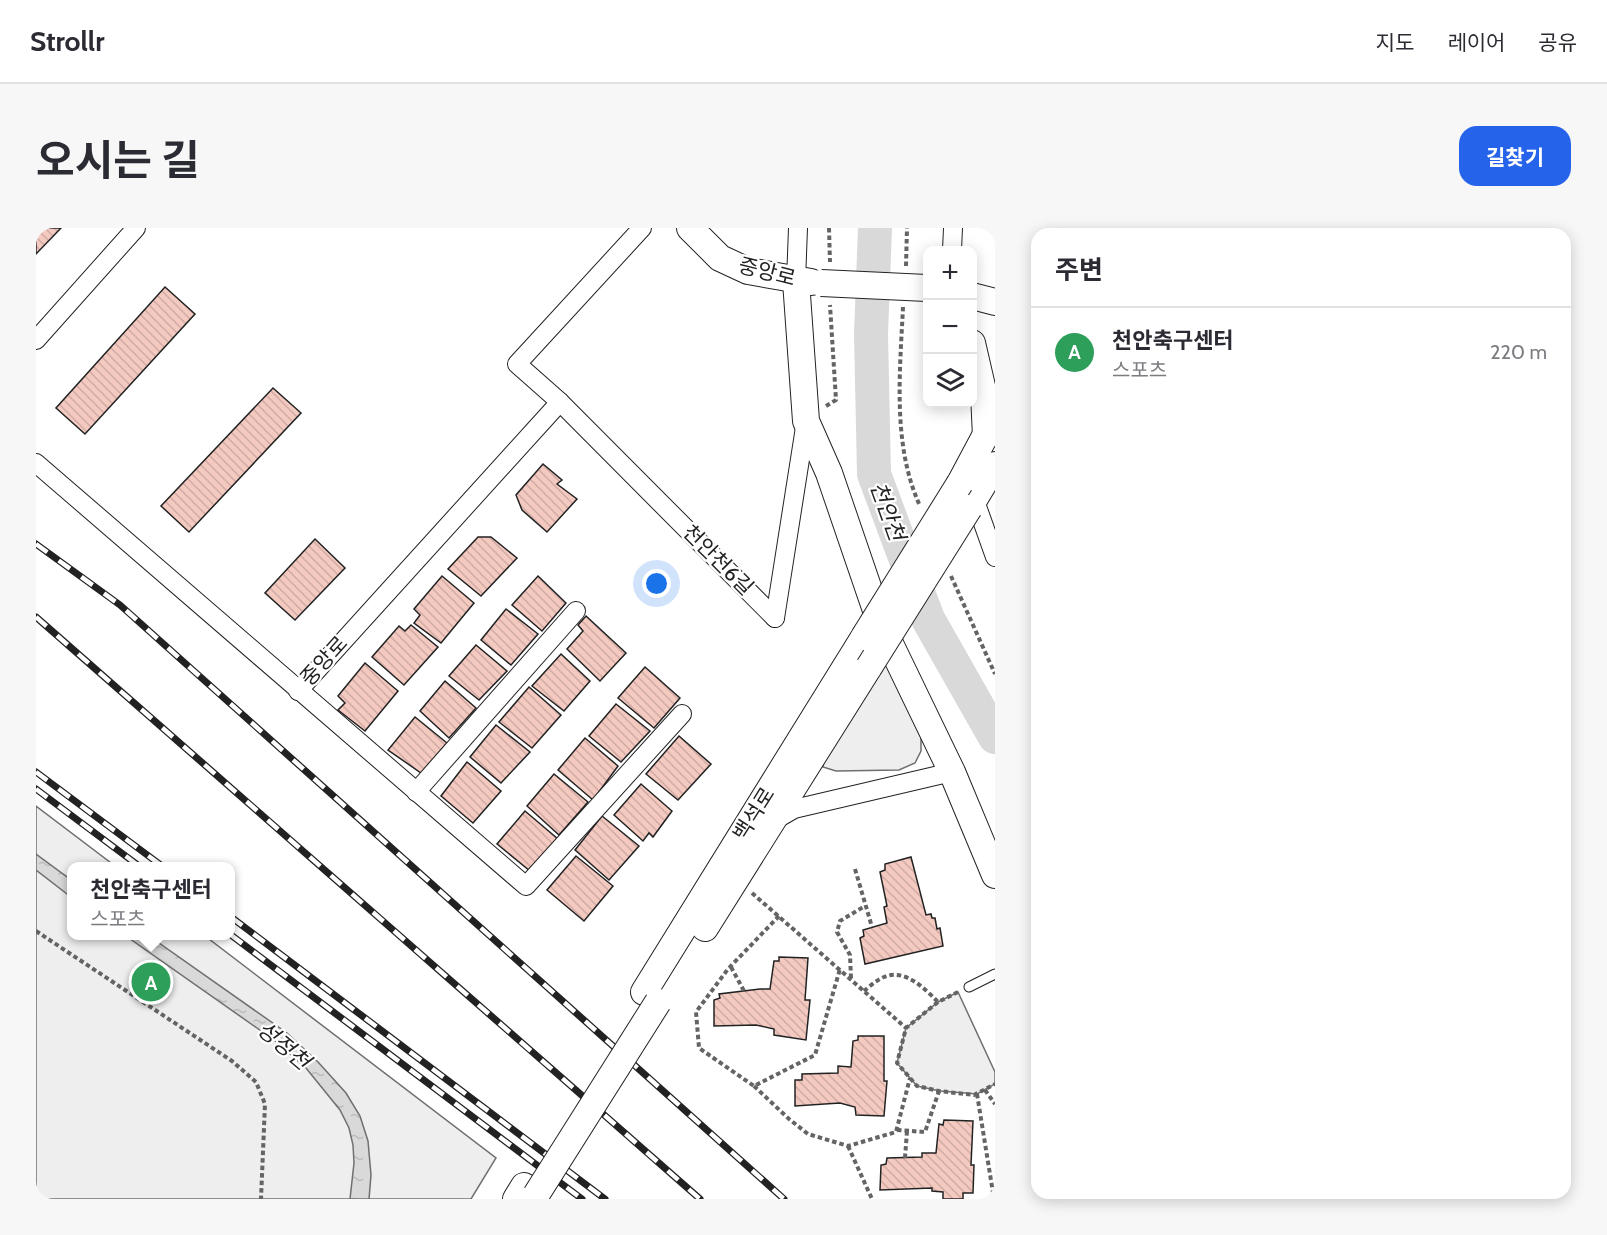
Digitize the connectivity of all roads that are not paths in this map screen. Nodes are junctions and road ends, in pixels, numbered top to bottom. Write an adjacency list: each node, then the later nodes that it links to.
1 (136, 228): 11 (street)
2 (642, 228): 13 (street, 천안천6길)
3 (690, 228): 7 (main road, 중앙로)
4 (798, 228): 7 (street)
5 (953, 228): 6 (street)
6 (952, 246)
7 (819, 282): 8 (main road, 중앙로, bridge); 14 (main road, 천안천6길)
8 (916, 292)
9 (977, 297): 10 (main road)
10 (995, 302)
11 (36, 340)
12 (975, 354): 15 (main road)
13 (560, 402): 14 (street, 천안천6길); 21 (street, 중앙로)
14 (806, 421): 23 (main road, 천안천6길)
15 (991, 425): 18 (main road)
16 (36, 463): 21 (street, 중앙로)
17 (994, 467): 18 (main road)
18 (968, 497): 19 (street); 24 (main road, 백석로, bridge); 31 (main road, 백석로, bridge)
19 (995, 557)
20 (576, 611): 25 (street)
21 (298, 691): 25 (street)
22 (682, 714): 25 (street)
23 (952, 772): 26 (street); 28 (main road, 천안천6길)
24 (800, 778): 26 (street); 27 (main road, 백석로)
25 (416, 792)
26 (808, 805): 27 (street)
27 (771, 822): 31 (main road, 백석로)
28 (995, 875)
29 (995, 974): 30 (lane)
30 (969, 987)
31 (651, 997): 32 (main road, bridge)
32 (528, 1195)

